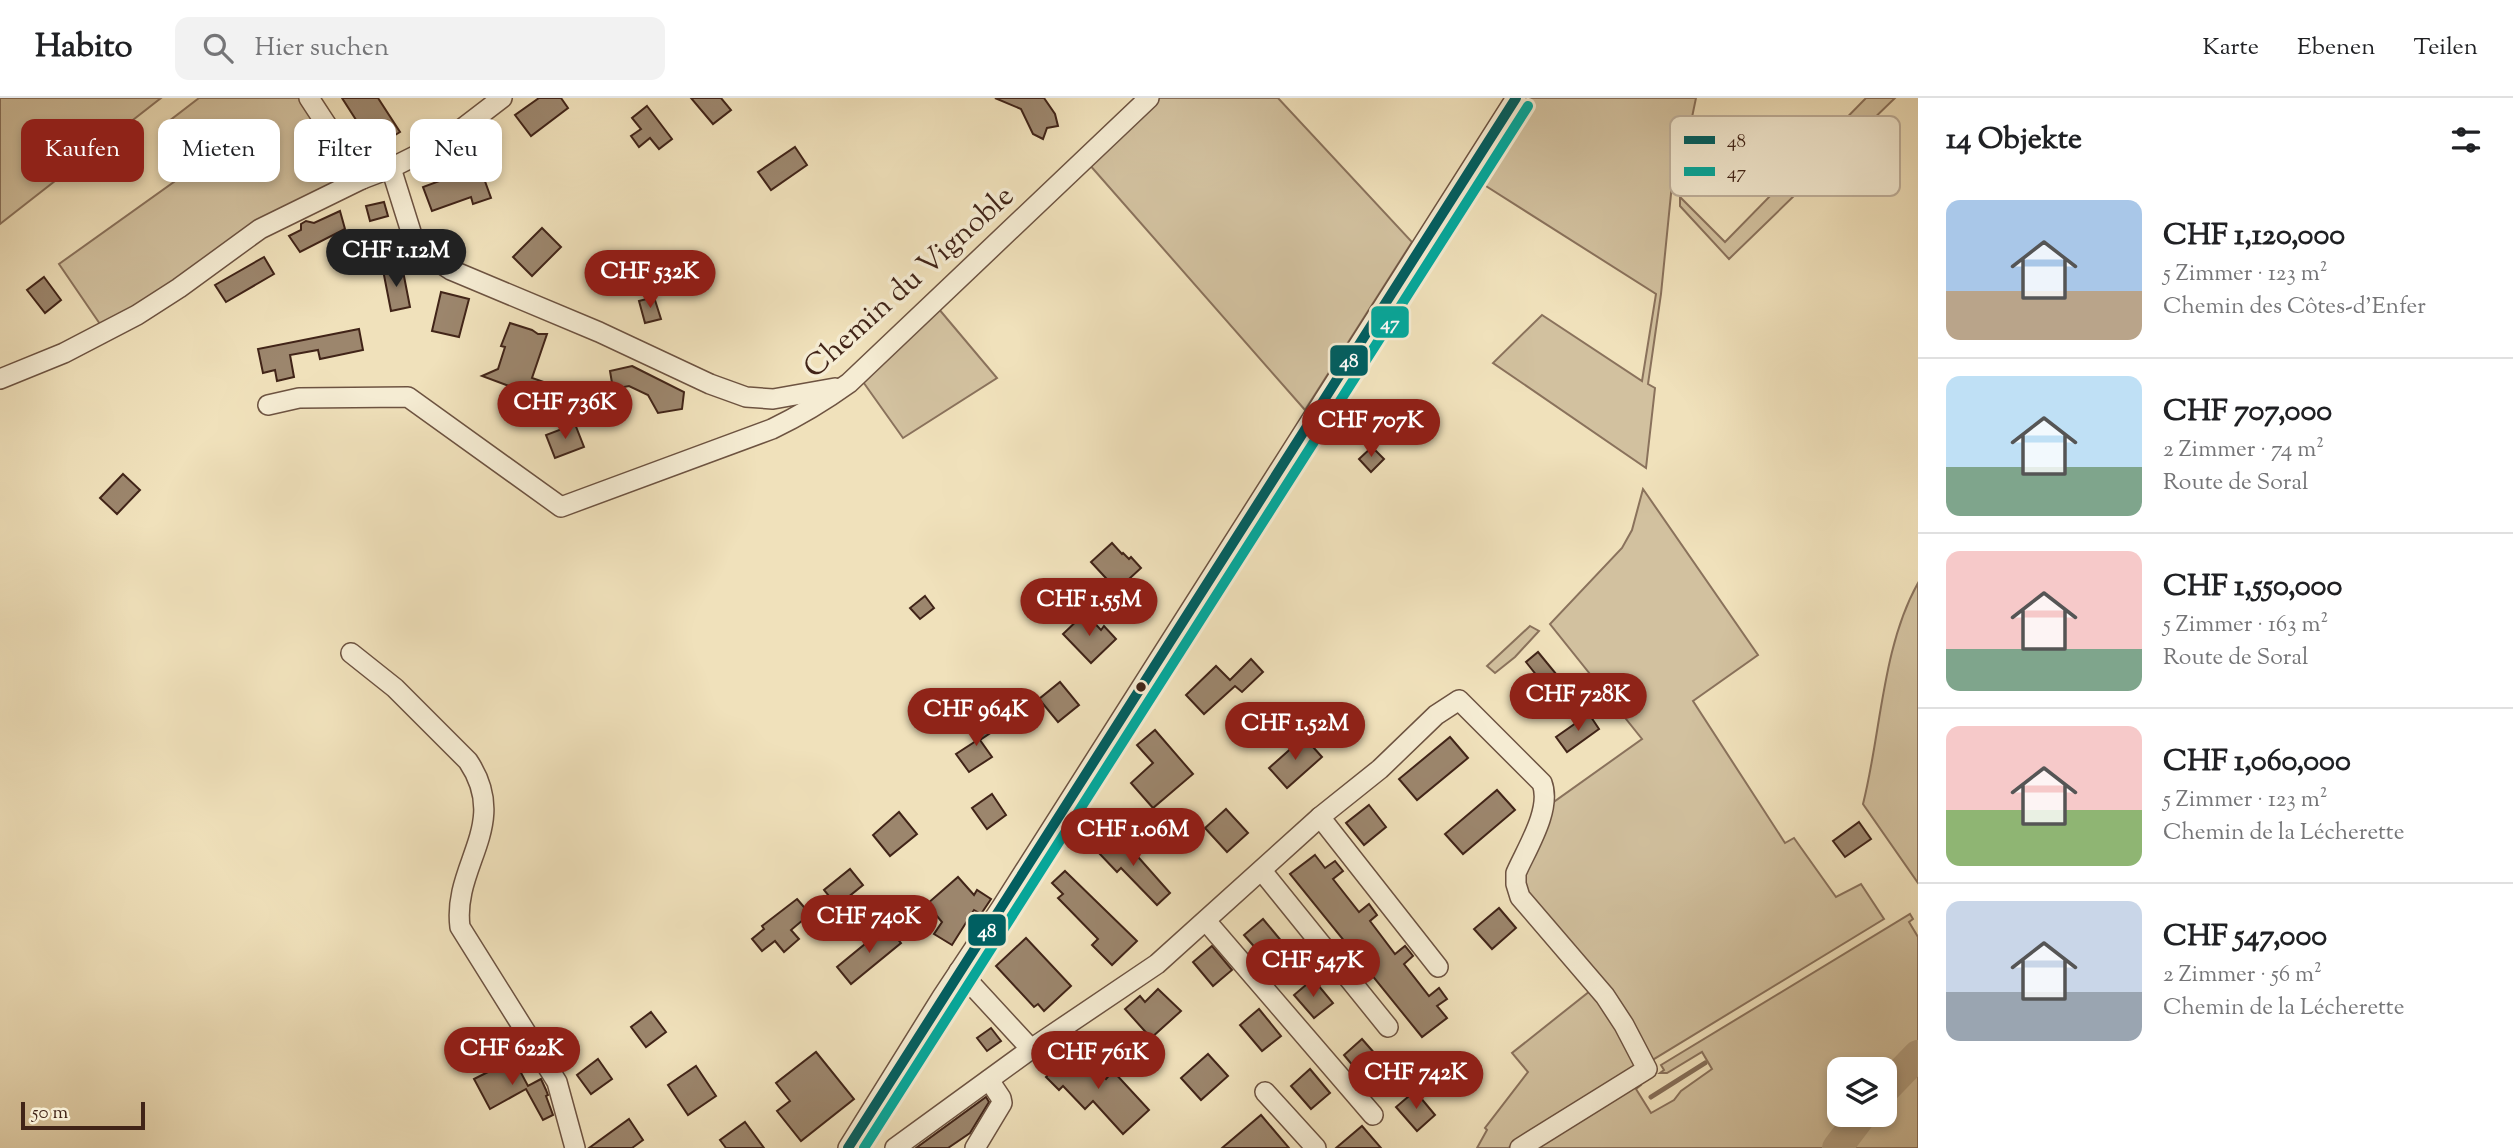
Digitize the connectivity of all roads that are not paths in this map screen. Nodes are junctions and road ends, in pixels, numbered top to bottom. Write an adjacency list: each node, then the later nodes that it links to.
1 (309, 98): 5 (street)
2 (502, 98): 6 (street)
3 (1149, 98): 10 (street, Chemin du Vignoble)
4 (1516, 98): 17 (street)
5 (323, 119)
6 (396, 166)
7 (356, 182): 9 (street)
8 (395, 182): 10 (street)
9 (0, 379)
10 (843, 387): 11 (street, Chemin du Vignoble)
11 (268, 405)
12 (351, 653): 23 (street)
13 (1320, 817): 14 (street); 16 (street); 28 (street)
14 (1262, 871): 15 (street); 18 (street)
15 (1206, 921): 19 (street); 22 (street)
16 (1438, 967)
17 (959, 971): 19 (street); 24 (street)
18 (1388, 1027)
19 (1031, 1049): 20 (street)
20 (989, 1080): 25 (street); 26 (street)
21 (1265, 1092): 27 (street)
22 (1373, 1115)
23 (575, 1148)
24 (848, 1148)
25 (895, 1148)
26 (975, 1148)
27 (1316, 1148)
28 (1520, 1148)

